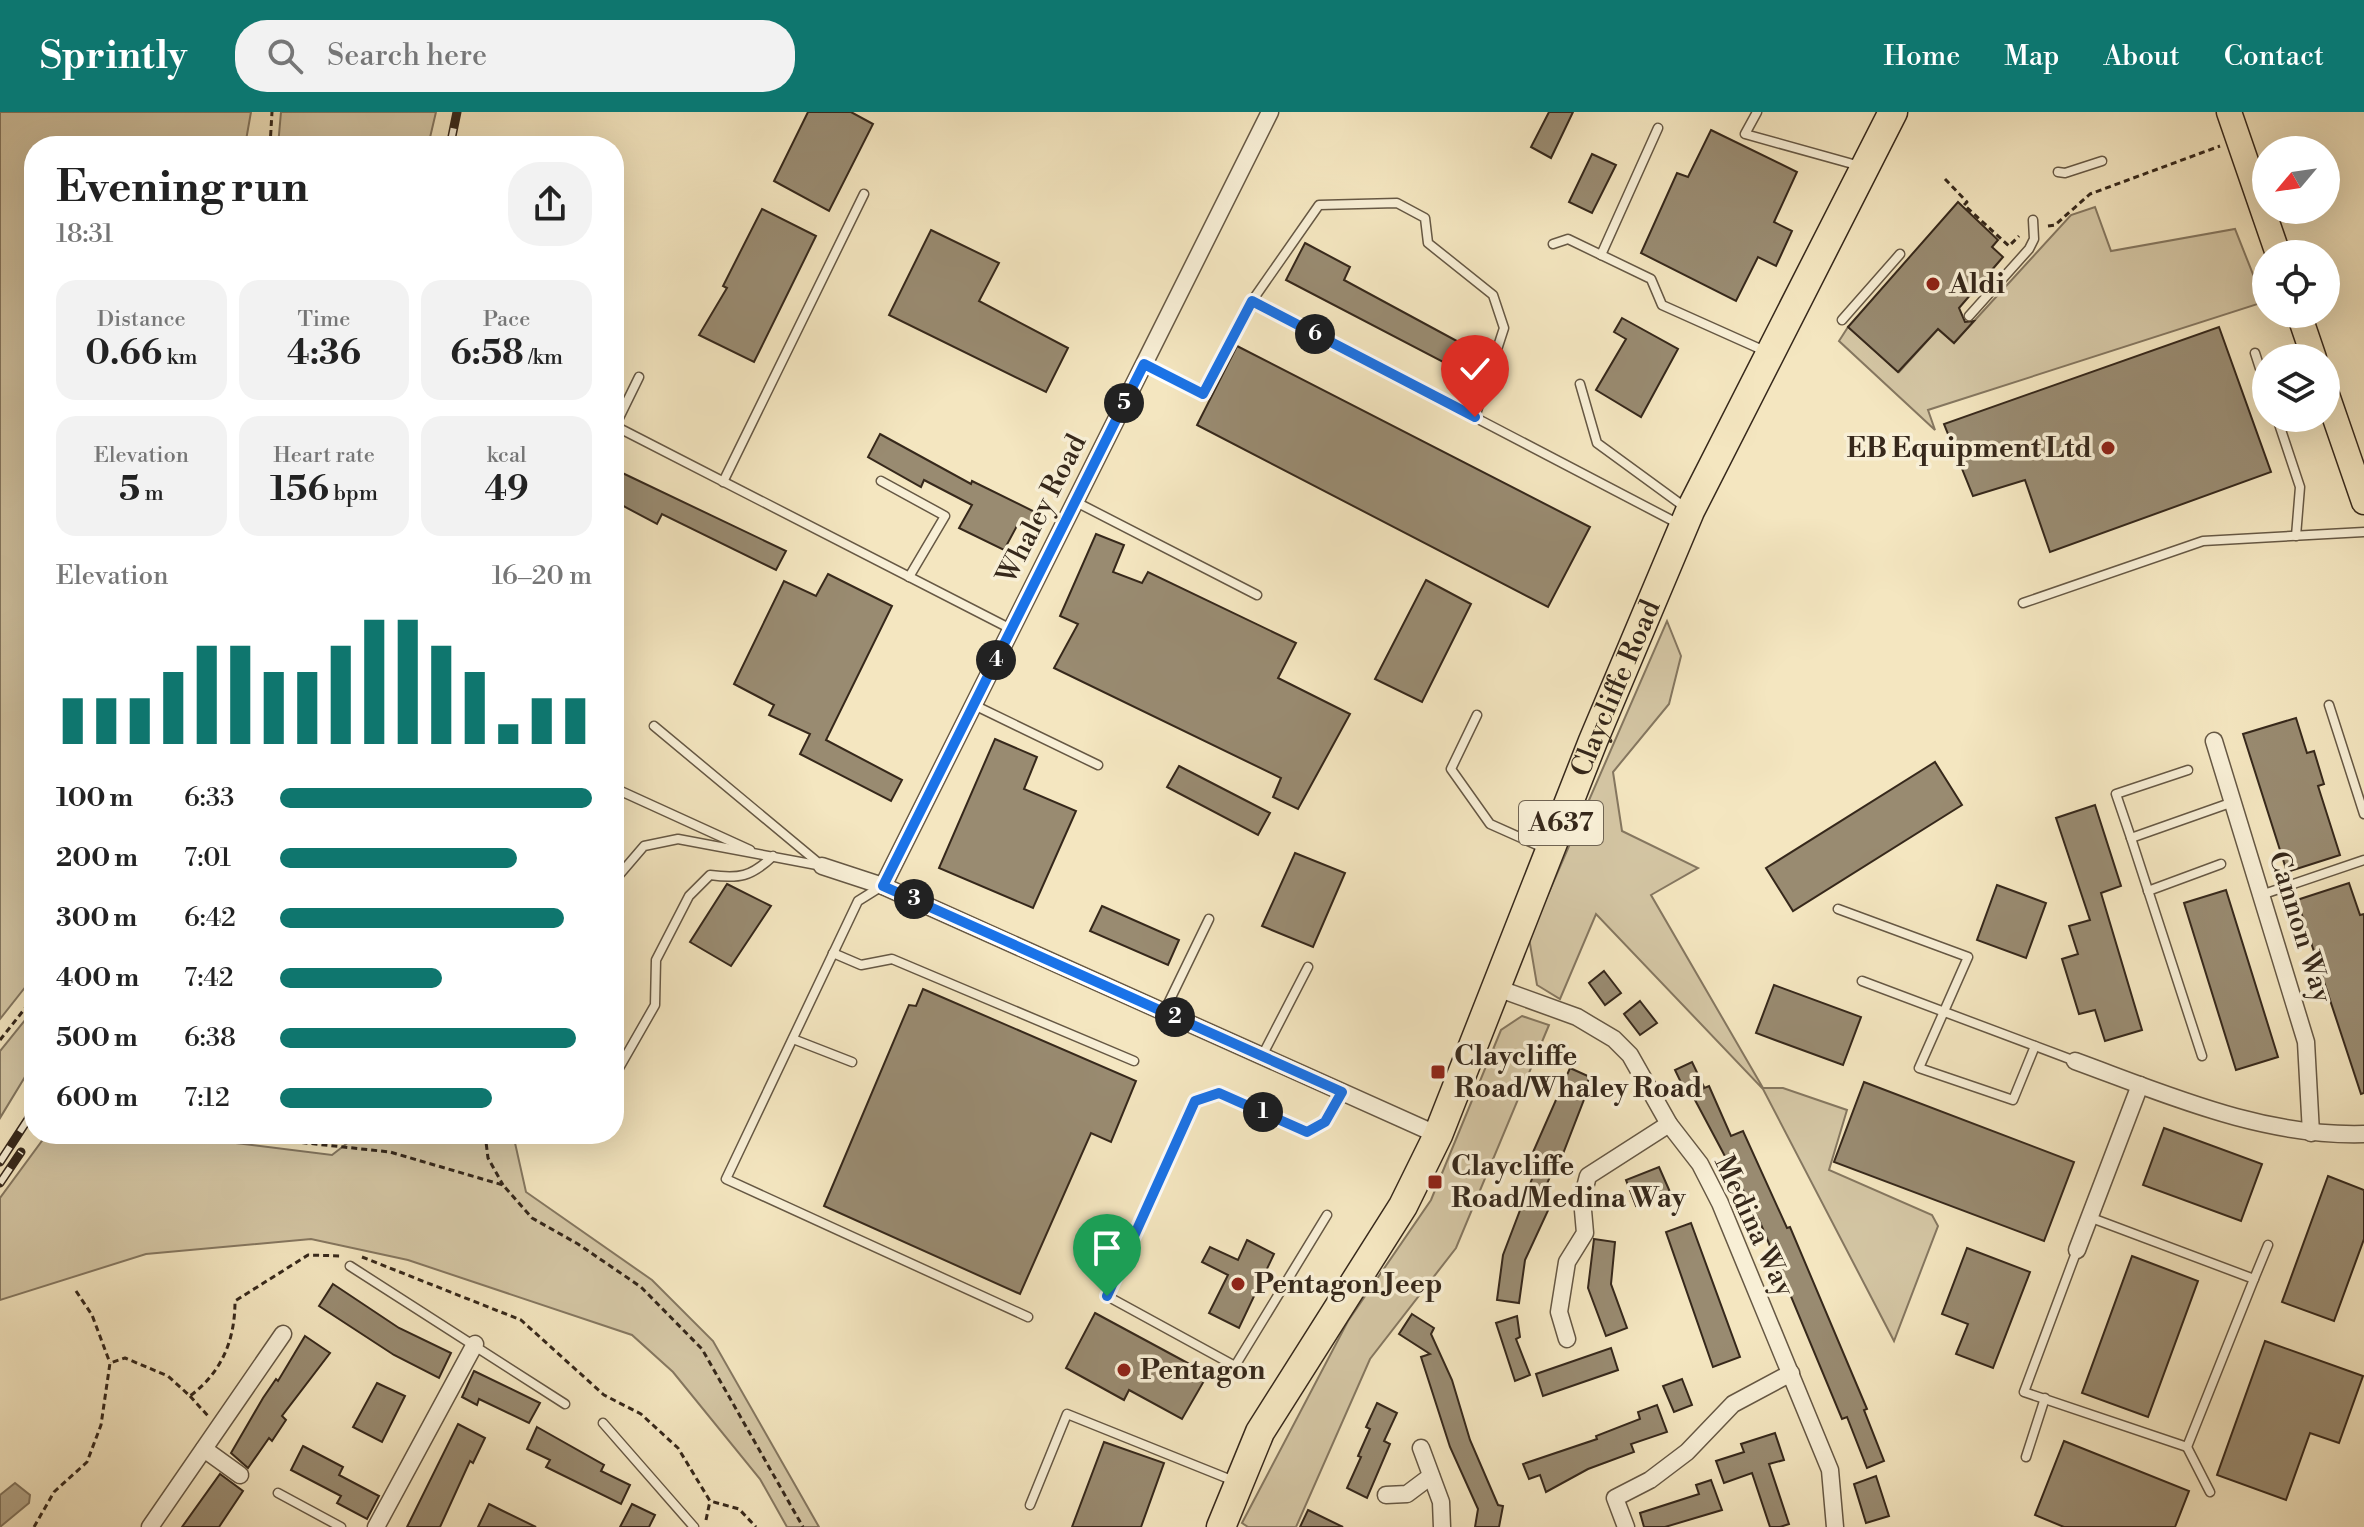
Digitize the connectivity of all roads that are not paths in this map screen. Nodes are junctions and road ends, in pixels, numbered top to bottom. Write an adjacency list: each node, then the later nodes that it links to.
1 (1270, 112): 19 (street, Whaley Road)
2 (1757, 112): 7 (lane)
3 (1893, 112): 7 (highway, Claycliffe Road / A637)
4 (2229, 112): 11 (main road)
5 (1658, 128): 14 (lane)
6 (2102, 161): 8 (lane)
7 (1864, 167): 18 (highway, Claycliffe Road / A637)
8 (2058, 172)
9 (864, 194): 28 (lane)
10 (2034, 225): 16 (lane)
11 (2273, 240)
12 (1553, 244): 14 (lane)
13 (1900, 254): 17 (lane)
14 (1601, 255): 18 (lane)
15 (1252, 301): 19 (lane); 23 (lane); 23 (lane)
16 (1969, 316)
17 (1842, 320)
18 (1768, 352): 31 (highway, Claycliffe Road / A637)
19 (1144, 364): 29 (street, Whaley Road)
20 (639, 377): 22 (lane)
21 (1580, 384): 31 (lane)
22 (624, 406)
23 (1475, 417): 31 (lane)
24 (624, 430): 28 (lane)
25 (2282, 432): 33 (lane)
26 (2340, 432): 30 (main road)
27 (881, 481): 34 (lane)
28 (723, 482): 34 (lane)
29 (1075, 502): 35 (lane); 37 (street, Whaley Road)
30 (2364, 502)
31 (1687, 519): 49 (highway, Claycliffe Road / A637)
32 (2364, 532): 33 (lane)
33 (2296, 536): 36 (lane)
34 (909, 577): 37 (lane)
35 (1257, 595)
36 (2023, 603)
37 (1011, 629): 38 (street, Whaley Road)
38 (973, 705): 43 (lane); 56 (street, Whaley Road)
39 (2329, 705): 47 (lane)
40 (1477, 715): 49 (lane)
41 (654, 726): 54 (lane)
42 (2214, 741): 46 (street, Cannon Way)
43 (1098, 765)
44 (2188, 770): 48 (lane)
45 (624, 792): 50 (lane)
46 (2233, 802): 48 (lane); 58 (street, Cannon Way)
47 (2364, 814)
48 (2131, 838): 57 (lane)
49 (1550, 851): 64 (highway, Claycliffe Road / A637)
50 (758, 854): 51 (lane); 55 (lane)
51 (773, 856): 54 (lane); 71 (lane)
52 (2364, 860): 58 (lane)
53 (2221, 864): 57 (lane)
54 (822, 866): 56 (street)
55 (624, 869)
56 (883, 886): 61 (lane); 66 (street)
57 (2148, 891): 70 (lane)
58 (2264, 894): 78 (street, Cannon Way)
59 (1838, 909): 65 (lane)
60 (1209, 919): 66 (lane)
61 (833, 953): 67 (lane); 72 (lane)
62 (1308, 967): 69 (lane)
63 (1862, 981): 65 (lane)
64 (1497, 988): 77 (street, Medina Way); 80 (highway, Claycliffe Road / A637)
65 (1944, 1011): 68 (lane); 68 (lane)
66 (1164, 1012): 69 (street)
67 (793, 1039): 74 (lane); 87 (lane)
68 (2035, 1046): 73 (lane)
69 (1262, 1056): 76 (street)
70 (2202, 1056)
71 (624, 1059)
72 (1134, 1061)
73 (2075, 1061): 75 (street)
74 (852, 1062)
75 (2140, 1085): 78 (street); 82 (street)
76 (1342, 1092): 80 (street); 81 (lane)
77 (1669, 1124): 89 (street); 91 (street, Medina Way)
78 (2311, 1133): 79 (street)
79 (2364, 1134)
80 (1438, 1135): 101 (highway, Claycliffe Road / A637)
81 (1327, 1215)
82 (2089, 1217): 84 (street); 86 (lane)
83 (2268, 1245): 86 (lane)
84 (2077, 1250): 92 (lane)
85 (350, 1266): 90 (lane)
86 (2254, 1279): 95 (lane)
87 (1028, 1317)
88 (283, 1334): 97 (street)
89 (1567, 1339)
90 (475, 1344): 93 (lane); 108 (street)
91 (1791, 1373): 112 (street); 113 (street, Medina Way)
92 (2045, 1398): 95 (lane); 98 (lane)
93 (565, 1404)
94 (603, 1423): 109 (lane)
95 (2187, 1447): 102 (lane)
96 (1421, 1448): 100 (street)
97 (204, 1449): 99 (street); 106 (street)
98 (2026, 1457)
99 (240, 1475)
100 (1431, 1476): 104 (street); 111 (street)
101 (1239, 1483): 105 (lane); 110 (highway, Claycliffe Road / A637)
102 (2210, 1492)
103 (278, 1493): 107 (lane)
104 (1386, 1495)
105 (1030, 1505)
106 (150, 1527)
107 (341, 1527)
108 (376, 1527)
109 (694, 1527)
110 (1221, 1527)
111 (1442, 1527)
112 (1626, 1527)
113 (1835, 1527)

